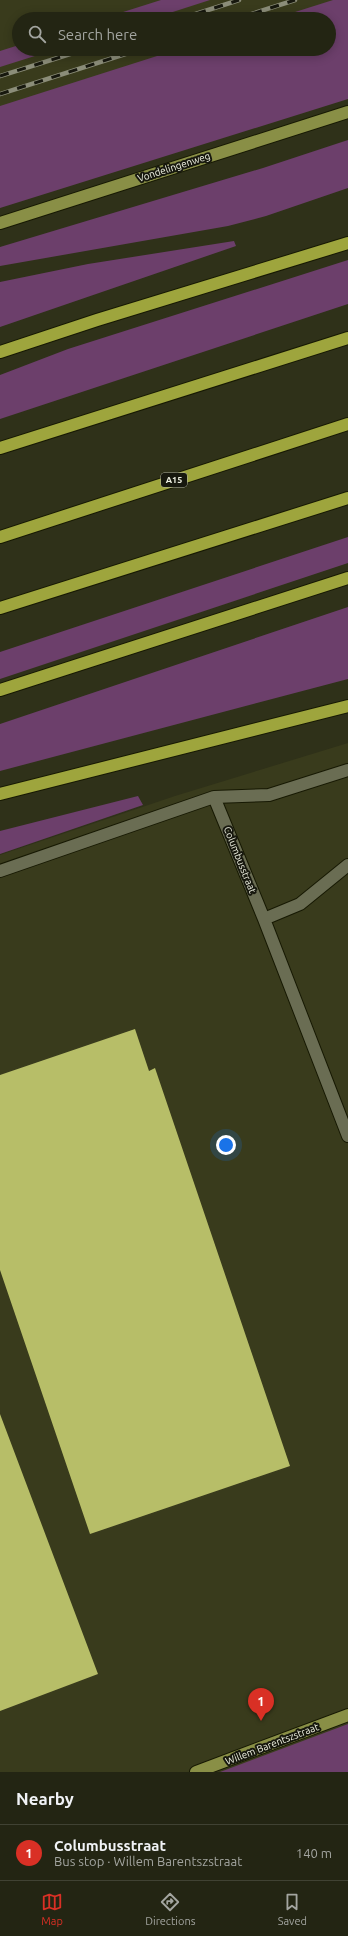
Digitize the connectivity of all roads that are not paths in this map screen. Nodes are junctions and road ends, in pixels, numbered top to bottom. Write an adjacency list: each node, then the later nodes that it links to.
1 (348, 112): 2 (main road, Vondelingenweg)
2 (0, 223)
3 (348, 243): 5 (highway)
4 (348, 338): 7 (highway)
5 (0, 352)
6 (348, 424): 9 (highway, A15)
7 (0, 448)
8 (348, 498): 11 (highway)
9 (0, 537)
10 (348, 578): 12 (highway)
11 (0, 608)
12 (0, 690)
13 (348, 706): 15 (highway)
14 (348, 770): 16 (street)
15 (0, 794)
16 (214, 797): 18 (street); 19 (street, Columbusstraat)
17 (348, 865): 19 (street)
18 (0, 871)
19 (264, 919): 20 (street, Columbusstraat)
20 (348, 1136)
21 (348, 1715): 22 (main road, Willem Barentszstraat)
22 (196, 1772)

